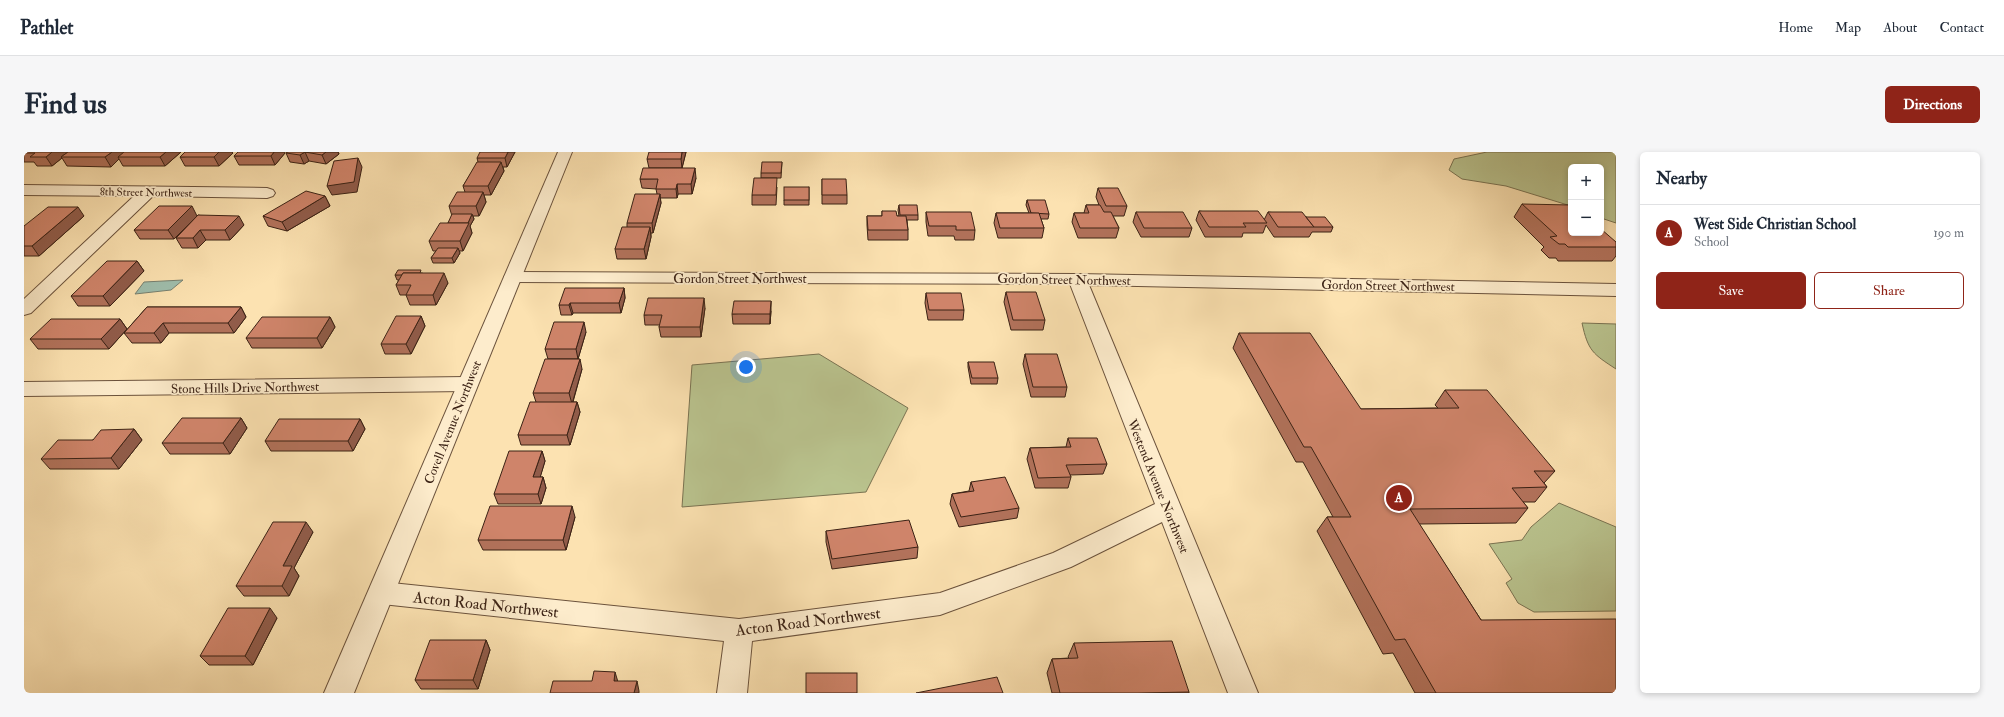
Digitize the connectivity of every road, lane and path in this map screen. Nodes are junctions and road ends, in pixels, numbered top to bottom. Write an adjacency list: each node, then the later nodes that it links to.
1 (565, 152): 5 (street, Covell Avenue Northwest)
2 (24, 190): 3 (street, 8th Street Northwest)
3 (148, 192): 4 (street, 8th Street Northwest); 8 (street)
4 (267, 193)
5 (513, 277): 6 (street, Gordon Street Northwest); 9 (street, Covell Avenue Northwest)
6 (1077, 279): 7 (street, Gordon Street Northwest); 11 (street, Westend Avenue Northwest)
7 (1616, 290)
8 (24, 309)
9 (467, 384): 10 (street, Stone Hills Drive Northwest); 12 (street, Covell Avenue Northwest)
10 (24, 389)
11 (1168, 508): 13 (street, Acton Road Northwest); 16 (street, Westend Avenue Northwest)
12 (382, 593): 13 (street, Acton Road Northwest); 14 (street, Covell Avenue Northwest)
13 (739, 631): 15 (street)
14 (339, 693)
15 (732, 693)
16 (1243, 693)

